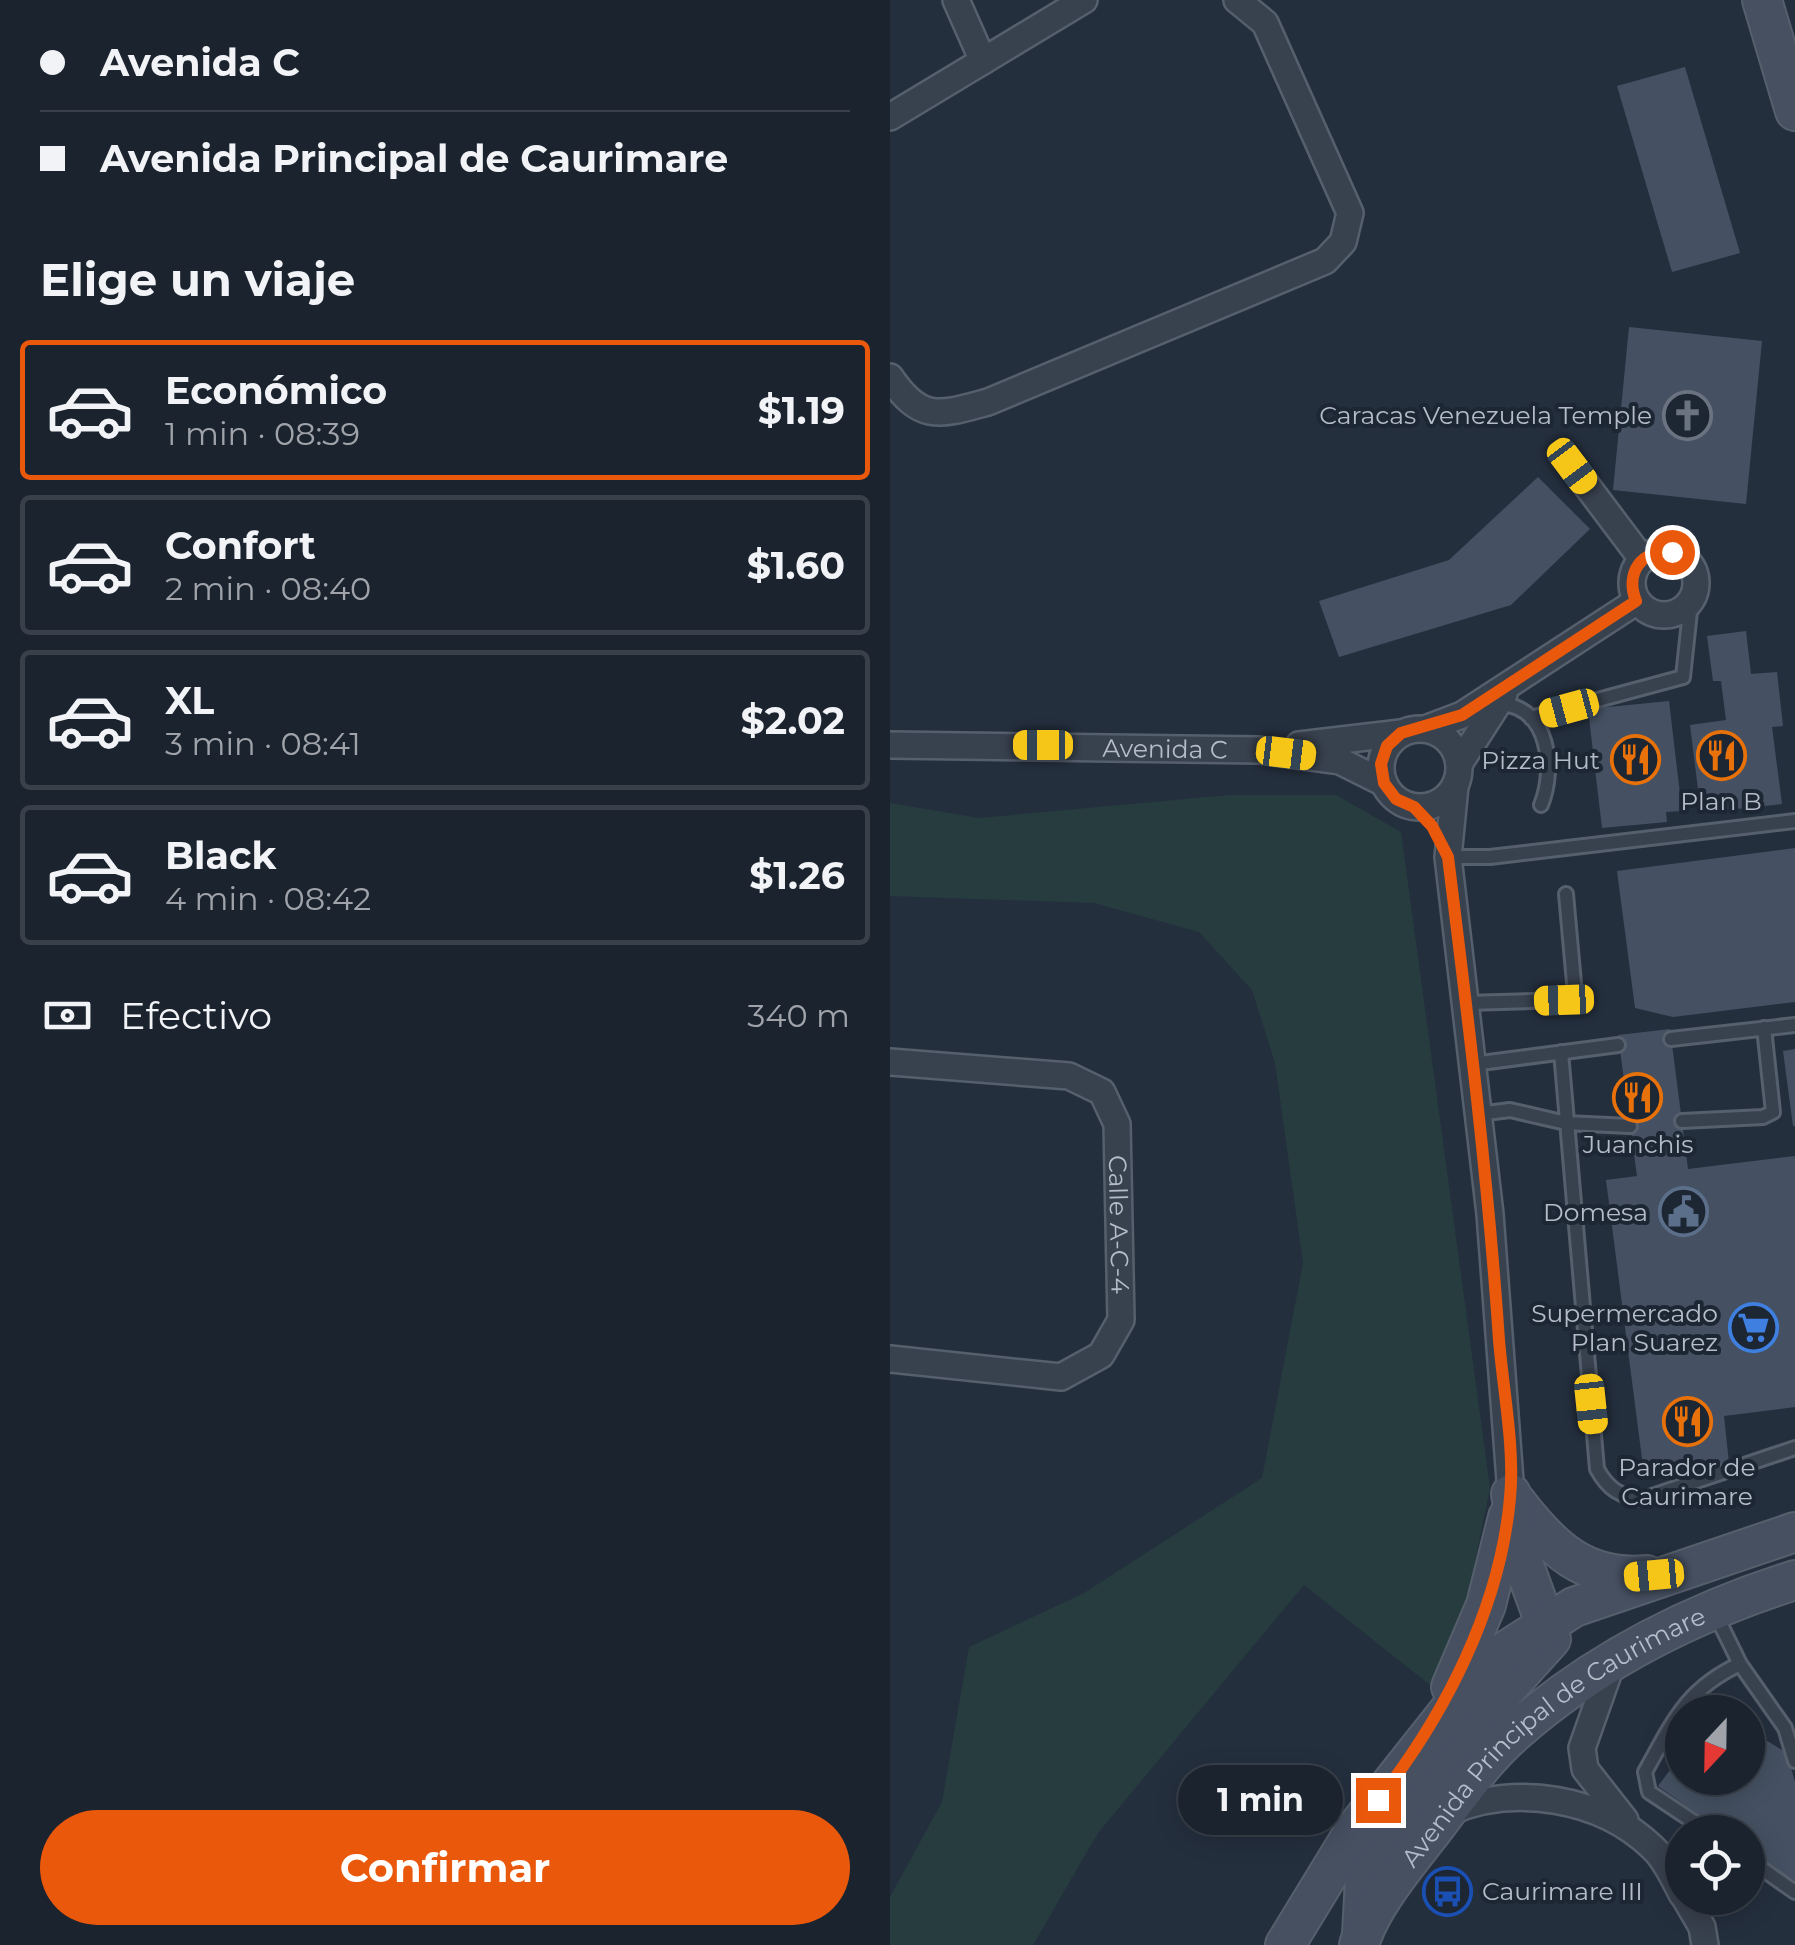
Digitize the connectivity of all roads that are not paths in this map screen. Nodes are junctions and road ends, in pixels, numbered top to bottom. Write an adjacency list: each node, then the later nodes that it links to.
1 (956, 0): 5 (street)
2 (1084, 0): 5 (street)
3 (1237, 0): 8 (street)
4 (1762, 0): 6 (main road)
5 (983, 61): 7 (street)
6 (1795, 111)
7 (890, 117)
8 (890, 378)
9 (1572, 466): 10 (street)
10 (1642, 558): 11 (street); 12 (street)
11 (1636, 601): 12 (street); 13 (street, Avenida C)
12 (1691, 602): 15 (lane)
13 (1512, 682): 14 (street, Avenida C); 16 (street, Avenida C)
14 (1497, 704): 15 (lane); 19 (street, Avenida C)
15 (1531, 718): 21 (lane)
16 (1413, 731): 18 (street, Avenida C); 19 (street); 20 (street)
17 (890, 745): 18 (street, Avenida C)
18 (1259, 750): 20 (street, Avenida C)
19 (1457, 775): 22 (street); 24 (street, Avenida C)
20 (1384, 783): 22 (street, Avenida C)
21 (1541, 805)
22 (1414, 807): 24 (street, Avenida C)
23 (1795, 820): 24 (lane)
24 (1448, 857): 26 (street, Avenida C)
25 (1566, 894): 26 (lane)
26 (1466, 1004): 33 (street, Avenida C)
27 (1795, 1025): 28 (lane)
28 (1764, 1028): 29 (lane); 35 (lane)
29 (1671, 1040)
30 (1618, 1045): 31 (lane)
31 (1560, 1052): 33 (lane); 36 (lane)
32 (890, 1062): 38 (street, Calle A-C-4)
33 (1473, 1064): 34 (street, Avenida C)
34 (1478, 1114): 36 (lane); 40 (street, Avenida C)
35 (1682, 1121)
36 (1566, 1124): 37 (lane); 39 (lane)
37 (1630, 1126)
38 (890, 1359)
39 (1795, 1448)
40 (1511, 1494): 42 (main road); 45 (main road); 48 (main road)
41 (1795, 1532): 42 (main road, Avenida Principal de Caurimare)
42 (1674, 1573): 45 (main road, Avenida Principal de Caurimare)
43 (1795, 1580): 44 (main road, Avenida Principal de Caurimare)
44 (1713, 1609): 46 (main road, Avenida Principal de Caurimare); 47 (lane)
45 (1548, 1622): 48 (main road, Avenida Principal de Caurimare); 57 (main road)
46 (1613, 1659): 50 (main road, Avenida Principal de Caurimare); 52 (street)
47 (1740, 1664): 49 (lane); 51 (lane)
48 (1421, 1746): 58 (main road, Avenida Principal de Caurimare)
49 (1795, 1761)
50 (1445, 1814): 52 (street); 57 (main road, Avenida Principal de Caurimare)
51 (1684, 1815)
52 (1638, 1835): 53 (street)
53 (1665, 1865)
54 (1765, 1871): 55 (lane)
55 (1795, 1892)
56 (1695, 1915): 59 (street)
57 (1360, 1941)
58 (1285, 1945)
59 (1705, 1945)

